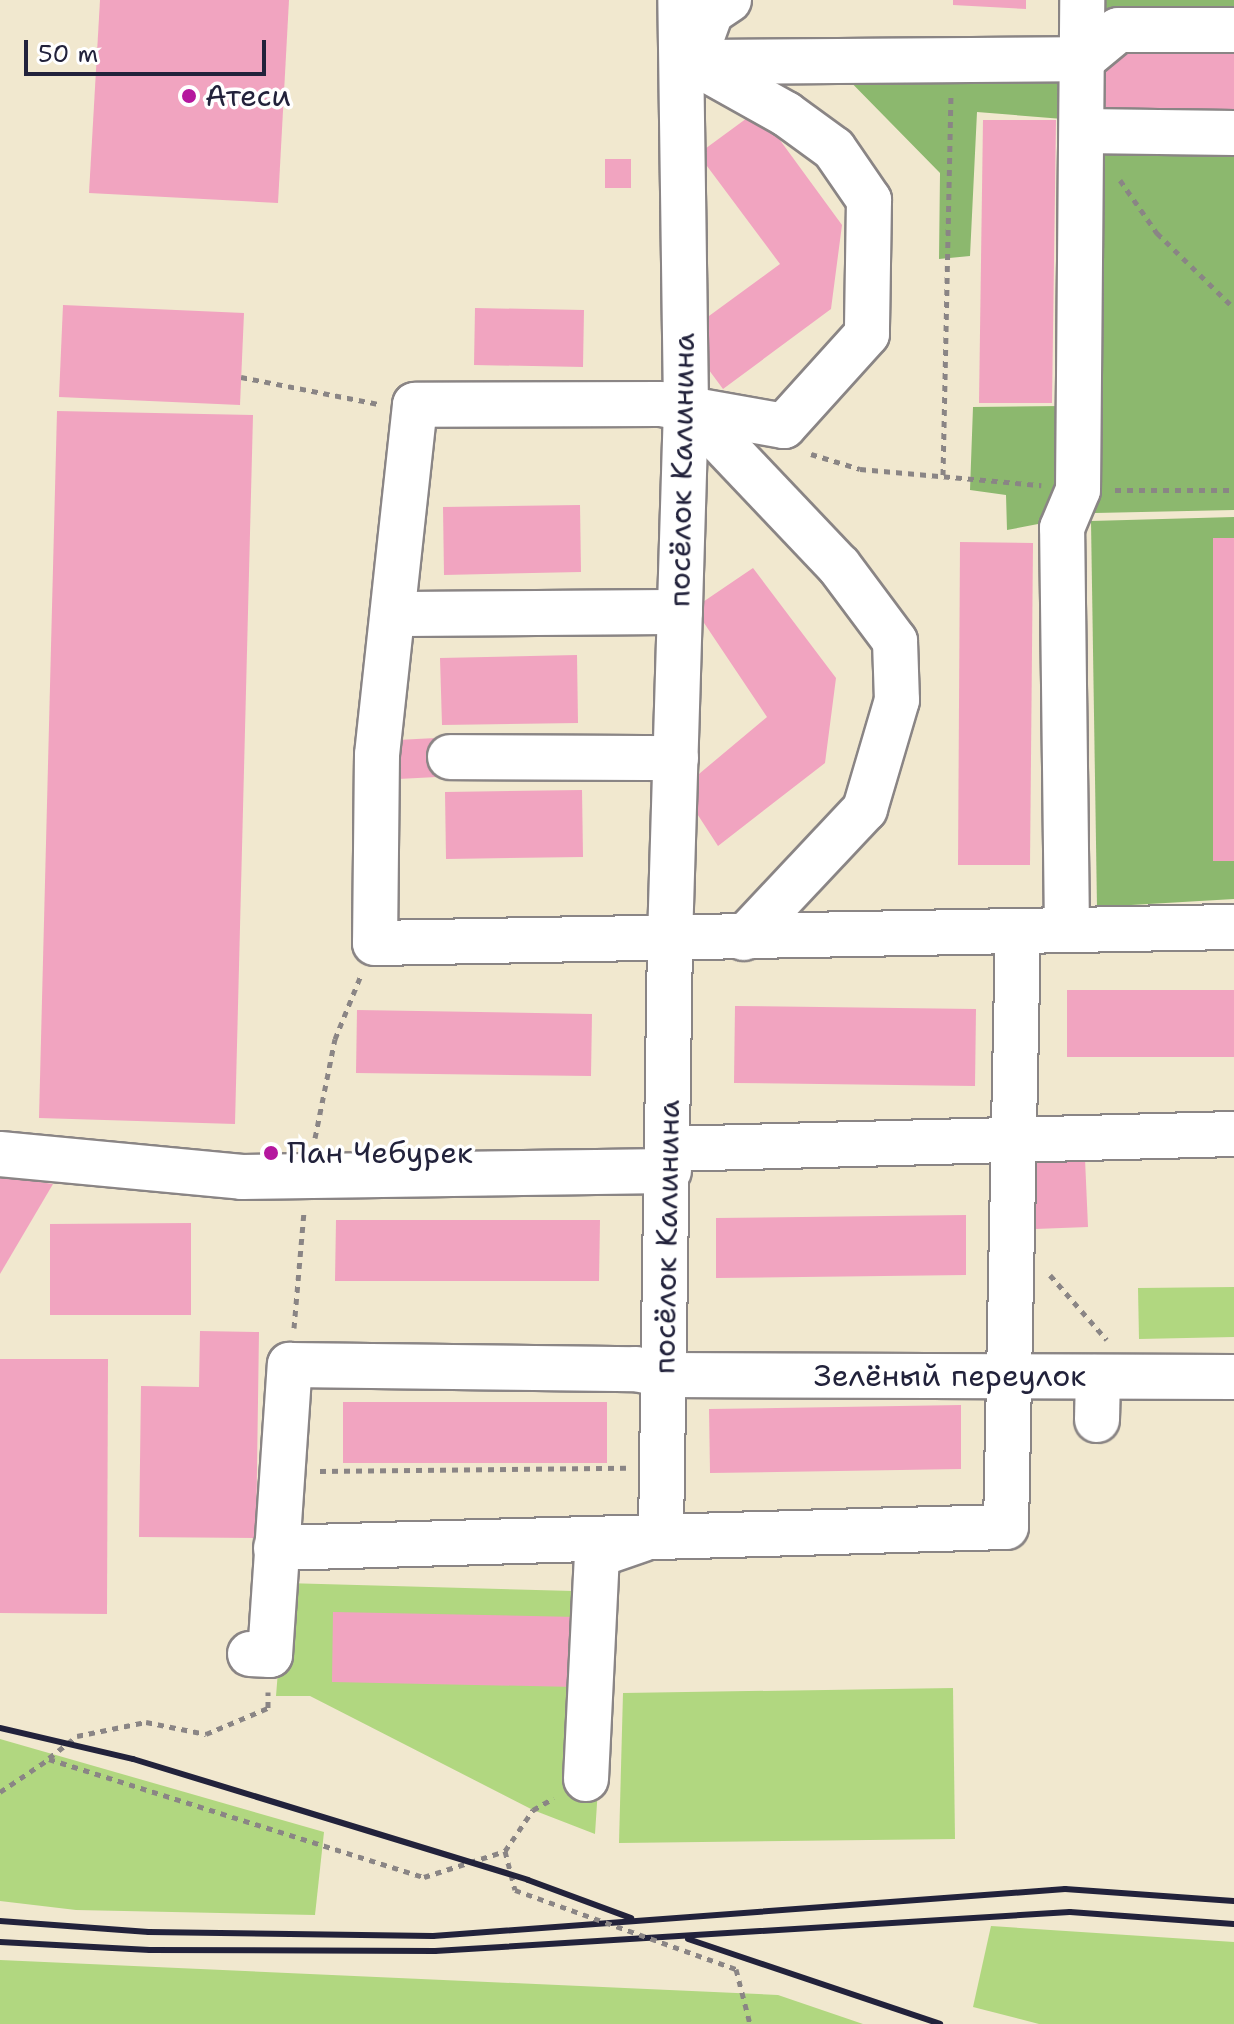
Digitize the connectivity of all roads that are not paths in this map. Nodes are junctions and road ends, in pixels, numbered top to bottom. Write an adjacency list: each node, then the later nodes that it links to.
1 (680, 0): 6 (street, посёлок Калинина)
2 (729, 0): 6 (street)
3 (1082, 0): 5 (street)
4 (1234, 30): 5 (street)
5 (1083, 59): 6 (street); 7 (street)
6 (686, 62): 9 (street, посёлок Калинина); 9 (street)
7 (1100, 131): 8 (street); 15 (street)
8 (1234, 133)
9 (686, 406): 10 (street, посёлок Калинина); 11 (street); 17 (street)
10 (680, 612): 11 (street); 13 (street, посёлок Калинина)
11 (393, 614): 18 (street)
12 (450, 757): 13 (street)
13 (676, 758): 18 (street, посёлок Калинина)
14 (1234, 927): 15 (street)
15 (1067, 930): 16 (street)
16 (1018, 931): 17 (street); 20 (street)
17 (744, 938): 18 (street)
18 (670, 940): 22 (street, посёлок Калинина)
19 (1234, 1134): 20 (street)
20 (1015, 1140): 22 (street); 24 (street)
21 (0, 1154): 22 (street)
22 (669, 1160): 23 (street, посёлок Калинина)
23 (665, 1375): 24 (street, Зелёный переулок); 28 (street, посёлок Калинина); 29 (street, Зелёный переулок)
24 (1010, 1376): 25 (street, Зелёный переулок); 28 (street)
25 (1119, 1377): 26 (street, Зелёный переулок); 27 (street)
26 (1234, 1377)
27 (1097, 1420)
28 (661, 1533): 29 (street); 31 (street)
29 (276, 1548): 30 (street)
30 (260, 1654)
31 (586, 1779)

